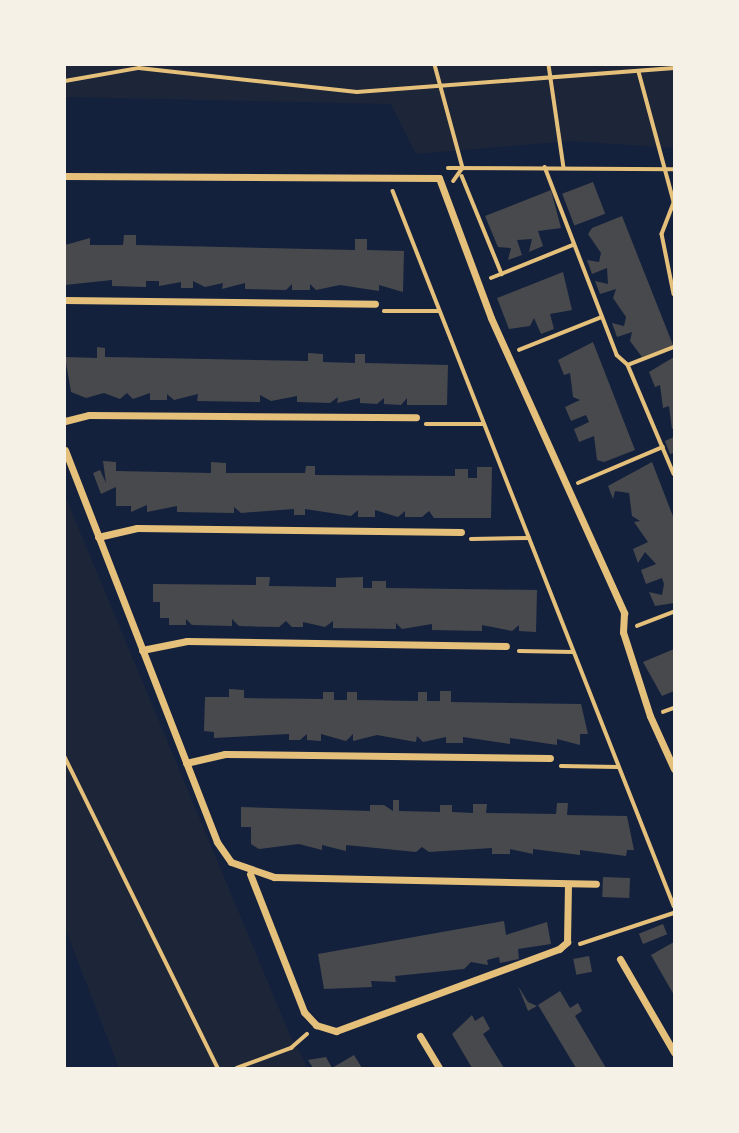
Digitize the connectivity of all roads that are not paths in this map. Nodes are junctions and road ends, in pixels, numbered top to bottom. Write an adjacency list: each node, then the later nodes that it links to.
1 (65, 176): 13 (street)
2 (65, 300): 3 (street)
3 (375, 304)
4 (416, 417): 5 (street)
5 (65, 421)
6 (65, 450): 8 (street)
7 (461, 532): 8 (street)
8 (98, 537): 10 (street)
9 (506, 646): 10 (street)
10 (142, 650): 12 (street)
11 (550, 758): 12 (street)
12 (186, 763): 14 (street)
13 (674, 769)
14 (250, 874): 15 (street); 15 (street)
15 (568, 884): 16 (street)
16 (596, 884)
17 (620, 959): 19 (street)
18 (420, 1036): 20 (street)
19 (674, 1052)
20 (439, 1068)

